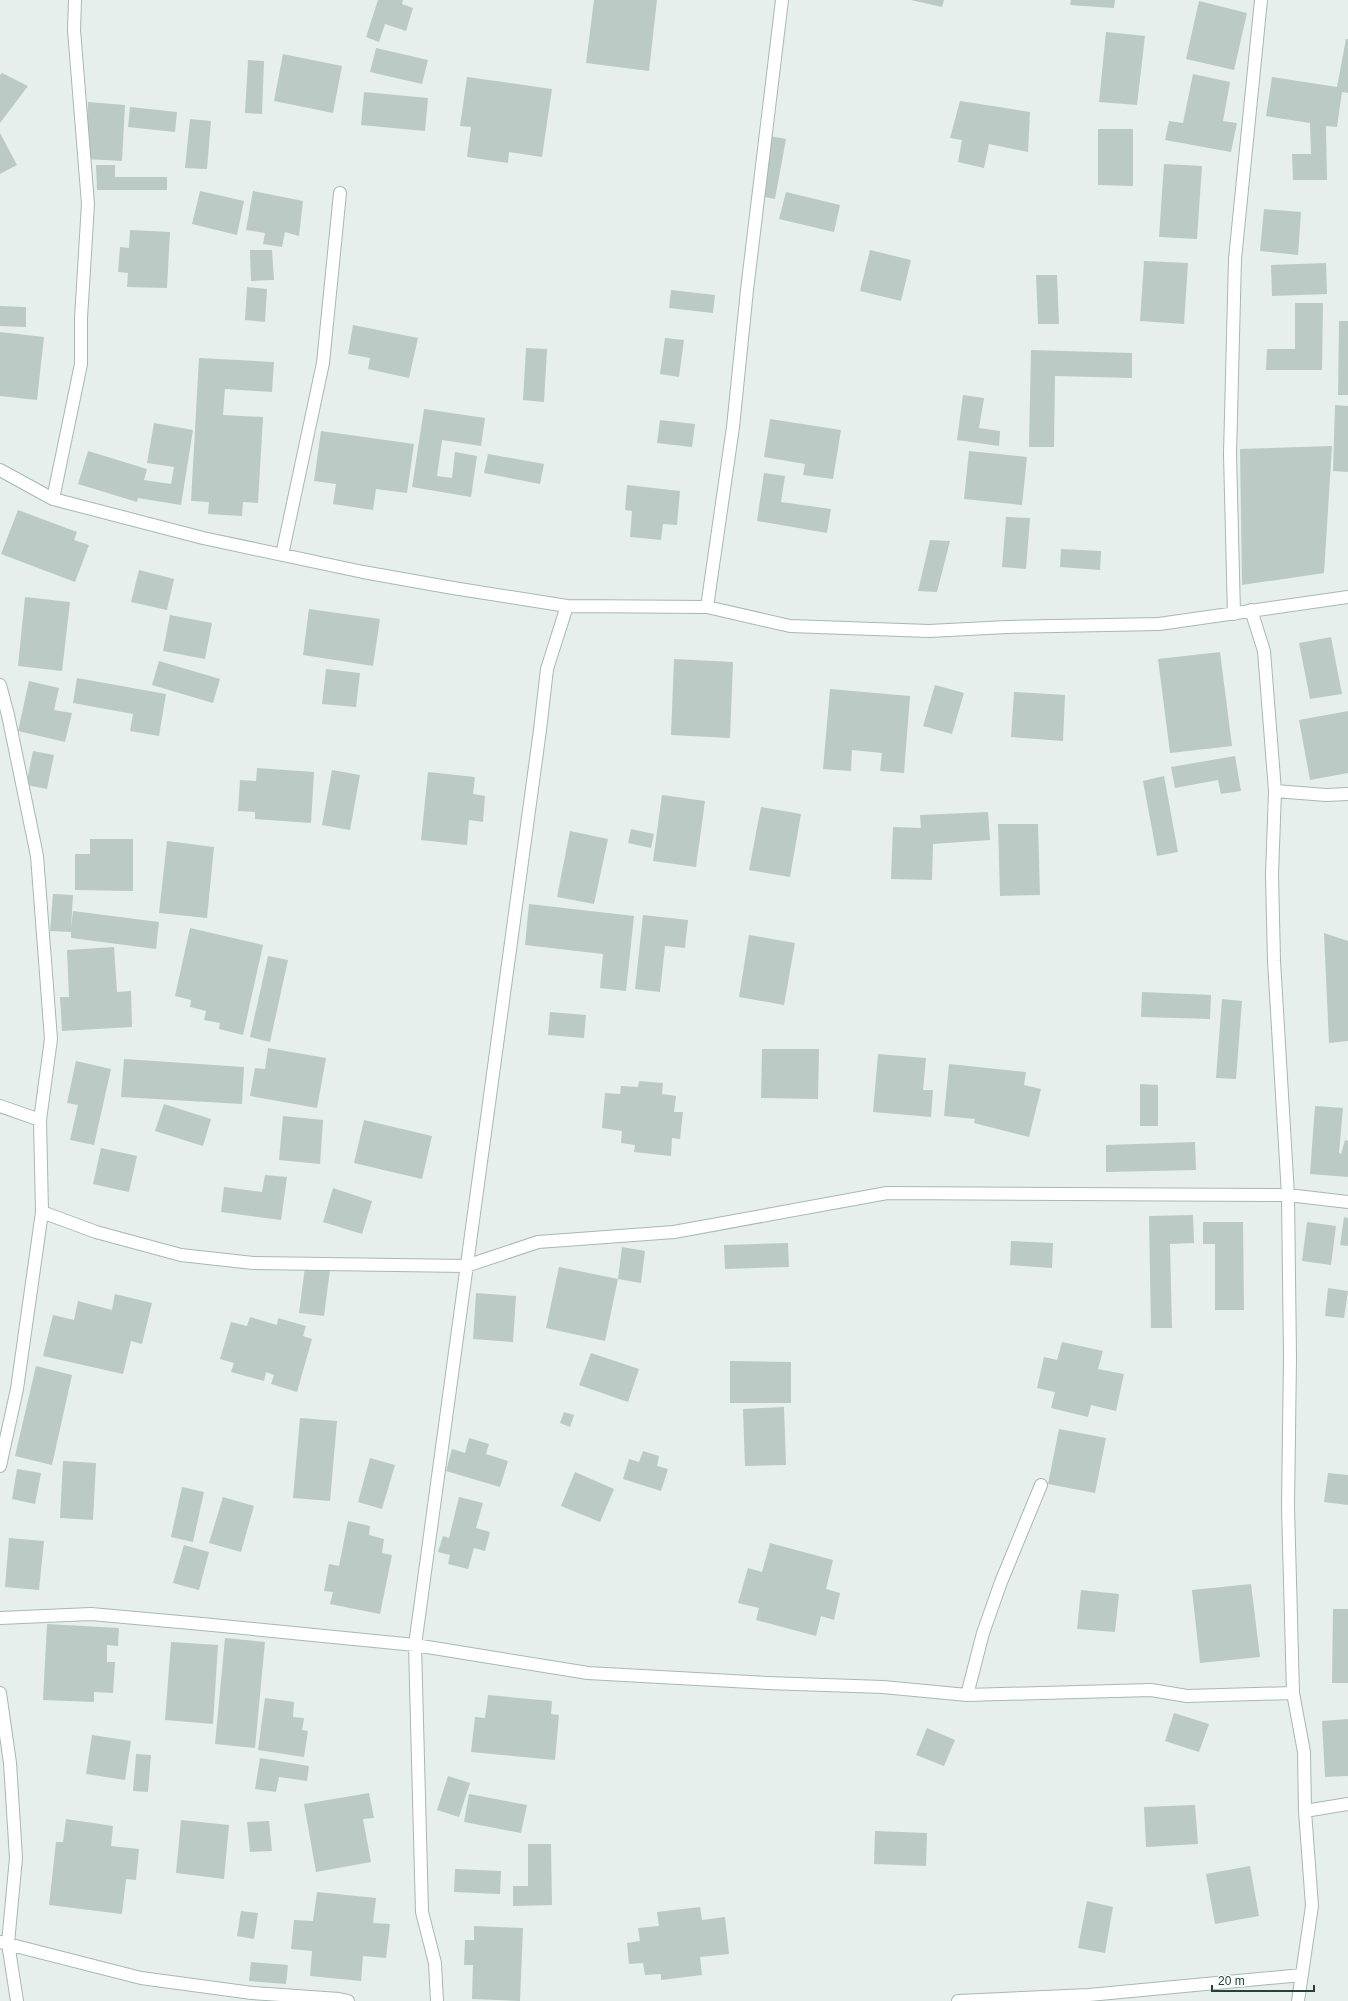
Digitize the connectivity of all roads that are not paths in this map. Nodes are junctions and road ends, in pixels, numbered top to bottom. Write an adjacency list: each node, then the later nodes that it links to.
1 (75, 0): 6 (street)
2 (782, 0): 10 (street)
3 (1261, 0): 12 (street)
4 (340, 193): 7 (street)
5 (0, 470): 6 (street)
6 (53, 499): 7 (street)
7 (282, 555): 9 (street)
8 (1348, 597): 11 (street)
9 (567, 606): 10 (street); 21 (street)
10 (707, 607): 12 (street)
11 (1251, 610): 12 (street); 14 (street)
12 (1234, 614)
13 (0, 685): 17 (street)
14 (1275, 791): 15 (street); 18 (street)
15 (1348, 794)
16 (0, 1106): 17 (street)
17 (40, 1120): 20 (street)
18 (1288, 1195): 19 (street); 21 (street); 27 (street)
19 (1348, 1202)
20 (42, 1212): 21 (street); 22 (street)
21 (466, 1266): 25 (street)
22 (0, 1466)
23 (1041, 1485): 28 (street)
24 (0, 1618): 25 (street)
25 (415, 1645): 28 (street); 35 (street)
26 (0, 1693): 31 (street)
27 (1293, 1693): 28 (street); 30 (street)
28 (967, 1695)
29 (1348, 1804): 30 (street)
30 (1305, 1811): 32 (street)
31 (4, 1943): 33 (street); 34 (street)
32 (1302, 1975): 36 (street); 37 (street)
33 (17, 2001)
34 (348, 2001)
35 (437, 2001)
36 (958, 2001)
37 (1298, 2001)

